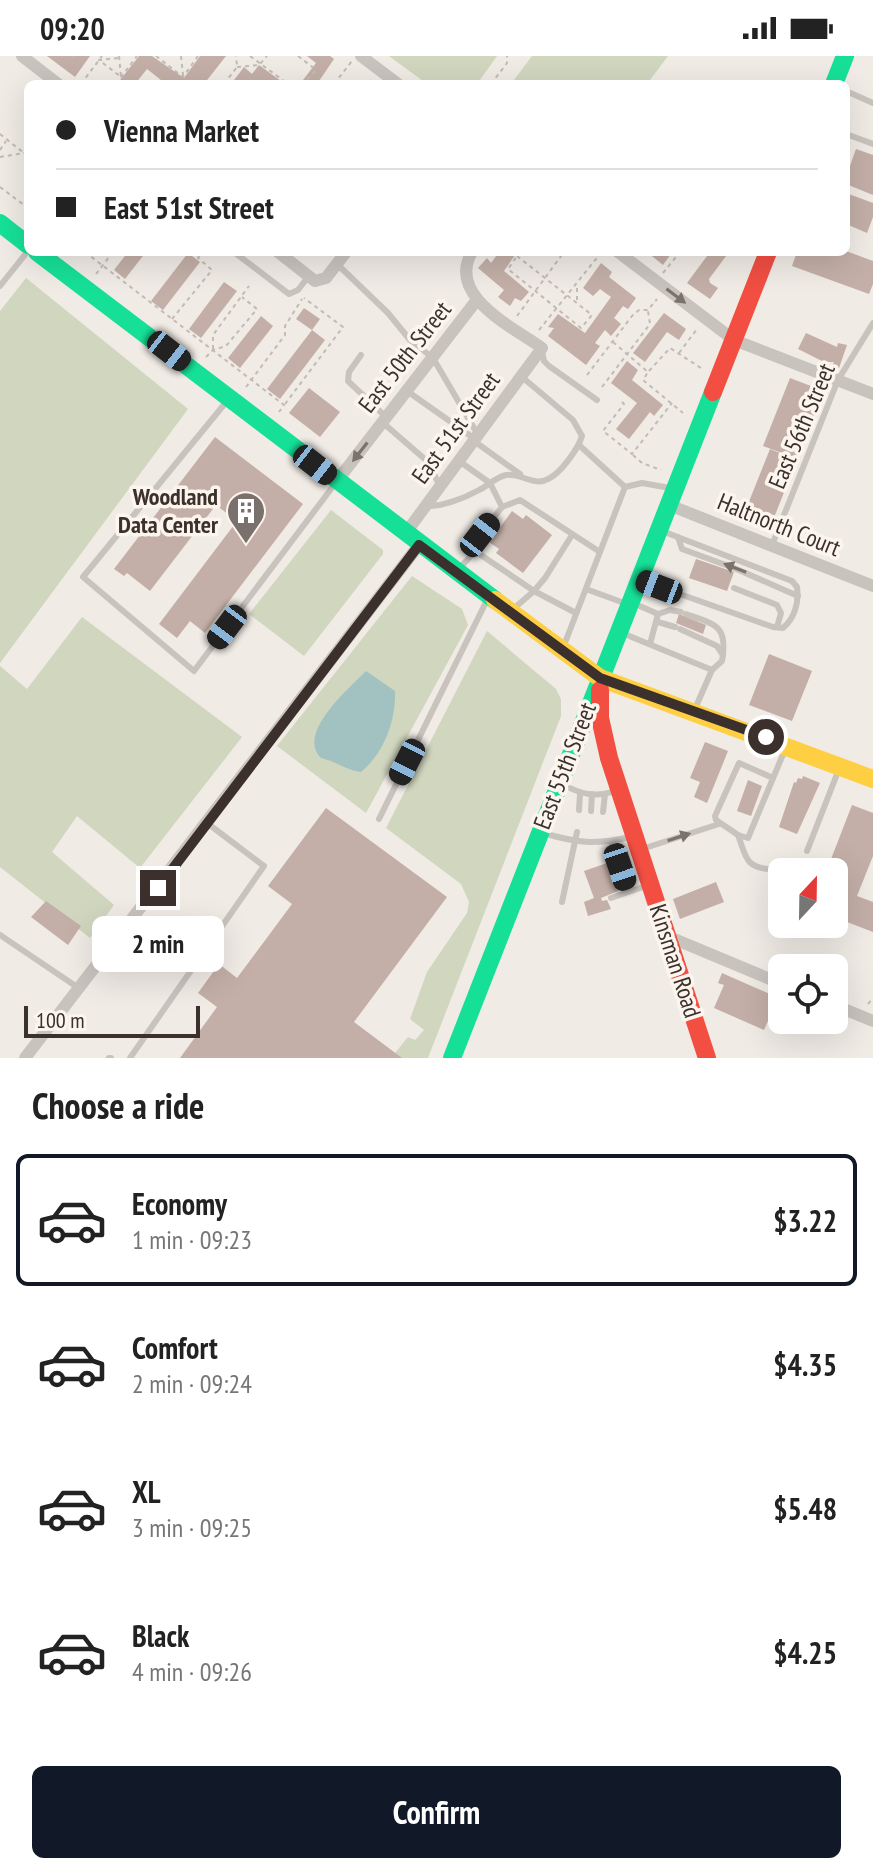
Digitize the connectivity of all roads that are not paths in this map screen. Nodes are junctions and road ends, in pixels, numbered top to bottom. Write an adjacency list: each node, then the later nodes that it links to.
1 (22, 56): 4 (street)
2 (845, 56): 6 (main road)
3 (357, 58): 5 (street)
4 (53, 80)
5 (392, 80)
6 (836, 80)
7 (850, 93): 8 (lane)
8 (873, 103)
9 (850, 135): 10 (lane)
10 (873, 144)
11 (0, 223): 12 (main road)
12 (24, 242)
13 (24, 256): 23 (lane)
14 (42, 256): 34 (main road)
15 (239, 256): 22 (lane)
16 (282, 256): 22 (street)
17 (343, 256): 21 (street)
18 (470, 256): 24 (street, East 50th Street)
19 (623, 256): 26 (street, one-way to 26)
20 (766, 256): 26 (main road, East 55th Street)
21 (337, 264): 22 (street); 29 (lane)
22 (311, 282)
23 (0, 286)
24 (476, 301): 27 (street); 29 (street, East 50th Street)
25 (873, 323): 31 (lane, East 56th Street)
26 (734, 340): 31 (street); 45 (main road, East 55th Street)
27 (542, 348): 30 (street, East 51st Street); 35 (lane)
28 (361, 355): 36 (lane)
29 (433, 358): 32 (street, East 50th Street); 37 (lane)
30 (521, 377): 37 (street, East 51st Street); 38 (lane)
31 (838, 380): 33 (street); 51 (lane, East 56th Street)
32 (407, 391): 36 (street, East 50th Street); 37 (lane)
33 (873, 394)
34 (230, 398): 41 (main road); 41 (lane)
35 (597, 400)
36 (384, 420): 41 (street, East 50th Street, one-way to 41); 43 (lane)
37 (476, 438): 39 (street, East 51st Street); 40 (lane)
38 (579, 445): 40 (lane); 44 (lane)
39 (459, 461): 42 (lane); 43 (street, East 51st Street)
40 (522, 477): 42 (lane)
41 (337, 481): 50 (main road)
42 (490, 483): 46 (lane); 47 (lane)
43 (440, 486): 46 (street, East 51st Street)
44 (625, 487): 45 (lane); 53 (lane)
45 (672, 497): 48 (main road, East 55th Street); 51 (street, Haltnorth Court)
46 (426, 506): 50 (street, East 51st Street)
47 (502, 507): 49 (lane); 52 (lane)
48 (659, 529): 58 (main road, East 55th Street); 69 (lane)
49 (572, 535): 53 (lane); 54 (lane)
50 (412, 540): 56 (main road); 89 (street, East 51st Street)
51 (771, 546): 61 (street, Haltnorth Court)
52 (475, 551): 56 (lane); 63 (lane)
53 (600, 552): 60 (lane)
54 (553, 566): 55 (lane); 57 (lane)
55 (561, 570)
56 (457, 572): 64 (main road)
57 (545, 578): 59 (lane); 63 (lane)
58 (639, 580): 65 (main road, East 55th Street); 69 (lane)
59 (556, 582)
60 (584, 586): 65 (lane); 67 (lane)
61 (873, 586)
62 (734, 588): 69 (lane)
63 (534, 591): 66 (lane); 67 (lane)
64 (490, 595): 66 (main road); 88 (lane)
65 (630, 603): 68 (lane); 70 (main road, East 55th Street)
66 (511, 611): 72 (main road)
67 (576, 613): 72 (lane)
68 (658, 618): 71 (lane); 73 (lane); 73 (lane)
69 (777, 627)
70 (618, 632): 71 (lane); 75 (main road, East 55th Street)
71 (650, 644): 74 (lane)
72 (562, 649): 75 (main road)
73 (723, 655): 74 (lane)
74 (712, 670): 76 (lane)
75 (600, 678): 76 (main road); 81 (main road, East 55th Street); 82 (main road, Kinsman Road)
76 (694, 711): 77 (main road)
77 (787, 745): 78 (main road); 79 (lane)
78 (841, 766): 80 (main road); 101 (lane)
79 (773, 778): 90 (lane); 95 (lane)
80 (873, 779)
81 (559, 783): 83 (lane); 91 (main road, East 55th Street)
82 (612, 792): 84 (lane); 87 (lane); 99 (main road, Kinsman Road)
83 (580, 794): 84 (lane); 85 (lane)
84 (592, 794): 86 (lane)
85 (579, 810)
86 (591, 811)
87 (603, 812)
88 (379, 819)
89 (207, 823): 110 (street, East 51st Street); 114 (lane)
90 (719, 824): 95 (lane); 99 (lane, one-way to 90)
91 (540, 832): 97 (lane); 115 (main road, East 55th Street)
92 (577, 832): 97 (lane)
93 (590, 833): 98 (lane)
94 (602, 833): 100 (lane)
95 (738, 835): 102 (lane)
96 (611, 841): 99 (lane); 100 (lane); 104 (lane)
97 (576, 842): 98 (lane); 106 (lane)
98 (589, 843): 100 (lane)
99 (636, 843): 103 (main road, Kinsman Road)
100 (602, 844)
101 (807, 851)
102 (768, 869)
103 (650, 885): 104 (lane); 108 (main road, Kinsman Road)
104 (628, 892): 105 (lane)
105 (611, 898)
106 (562, 902)
107 (0, 935): 110 (lane)
108 (667, 936): 109 (street); 116 (main road, Kinsman Road)
109 (768, 978)
110 (80, 989): 113 (street, East 51st Street)
111 (848, 1011): 112 (street)
112 (873, 1021)
113 (25, 1058)
114 (130, 1058)
115 (452, 1058)
116 (707, 1058)

